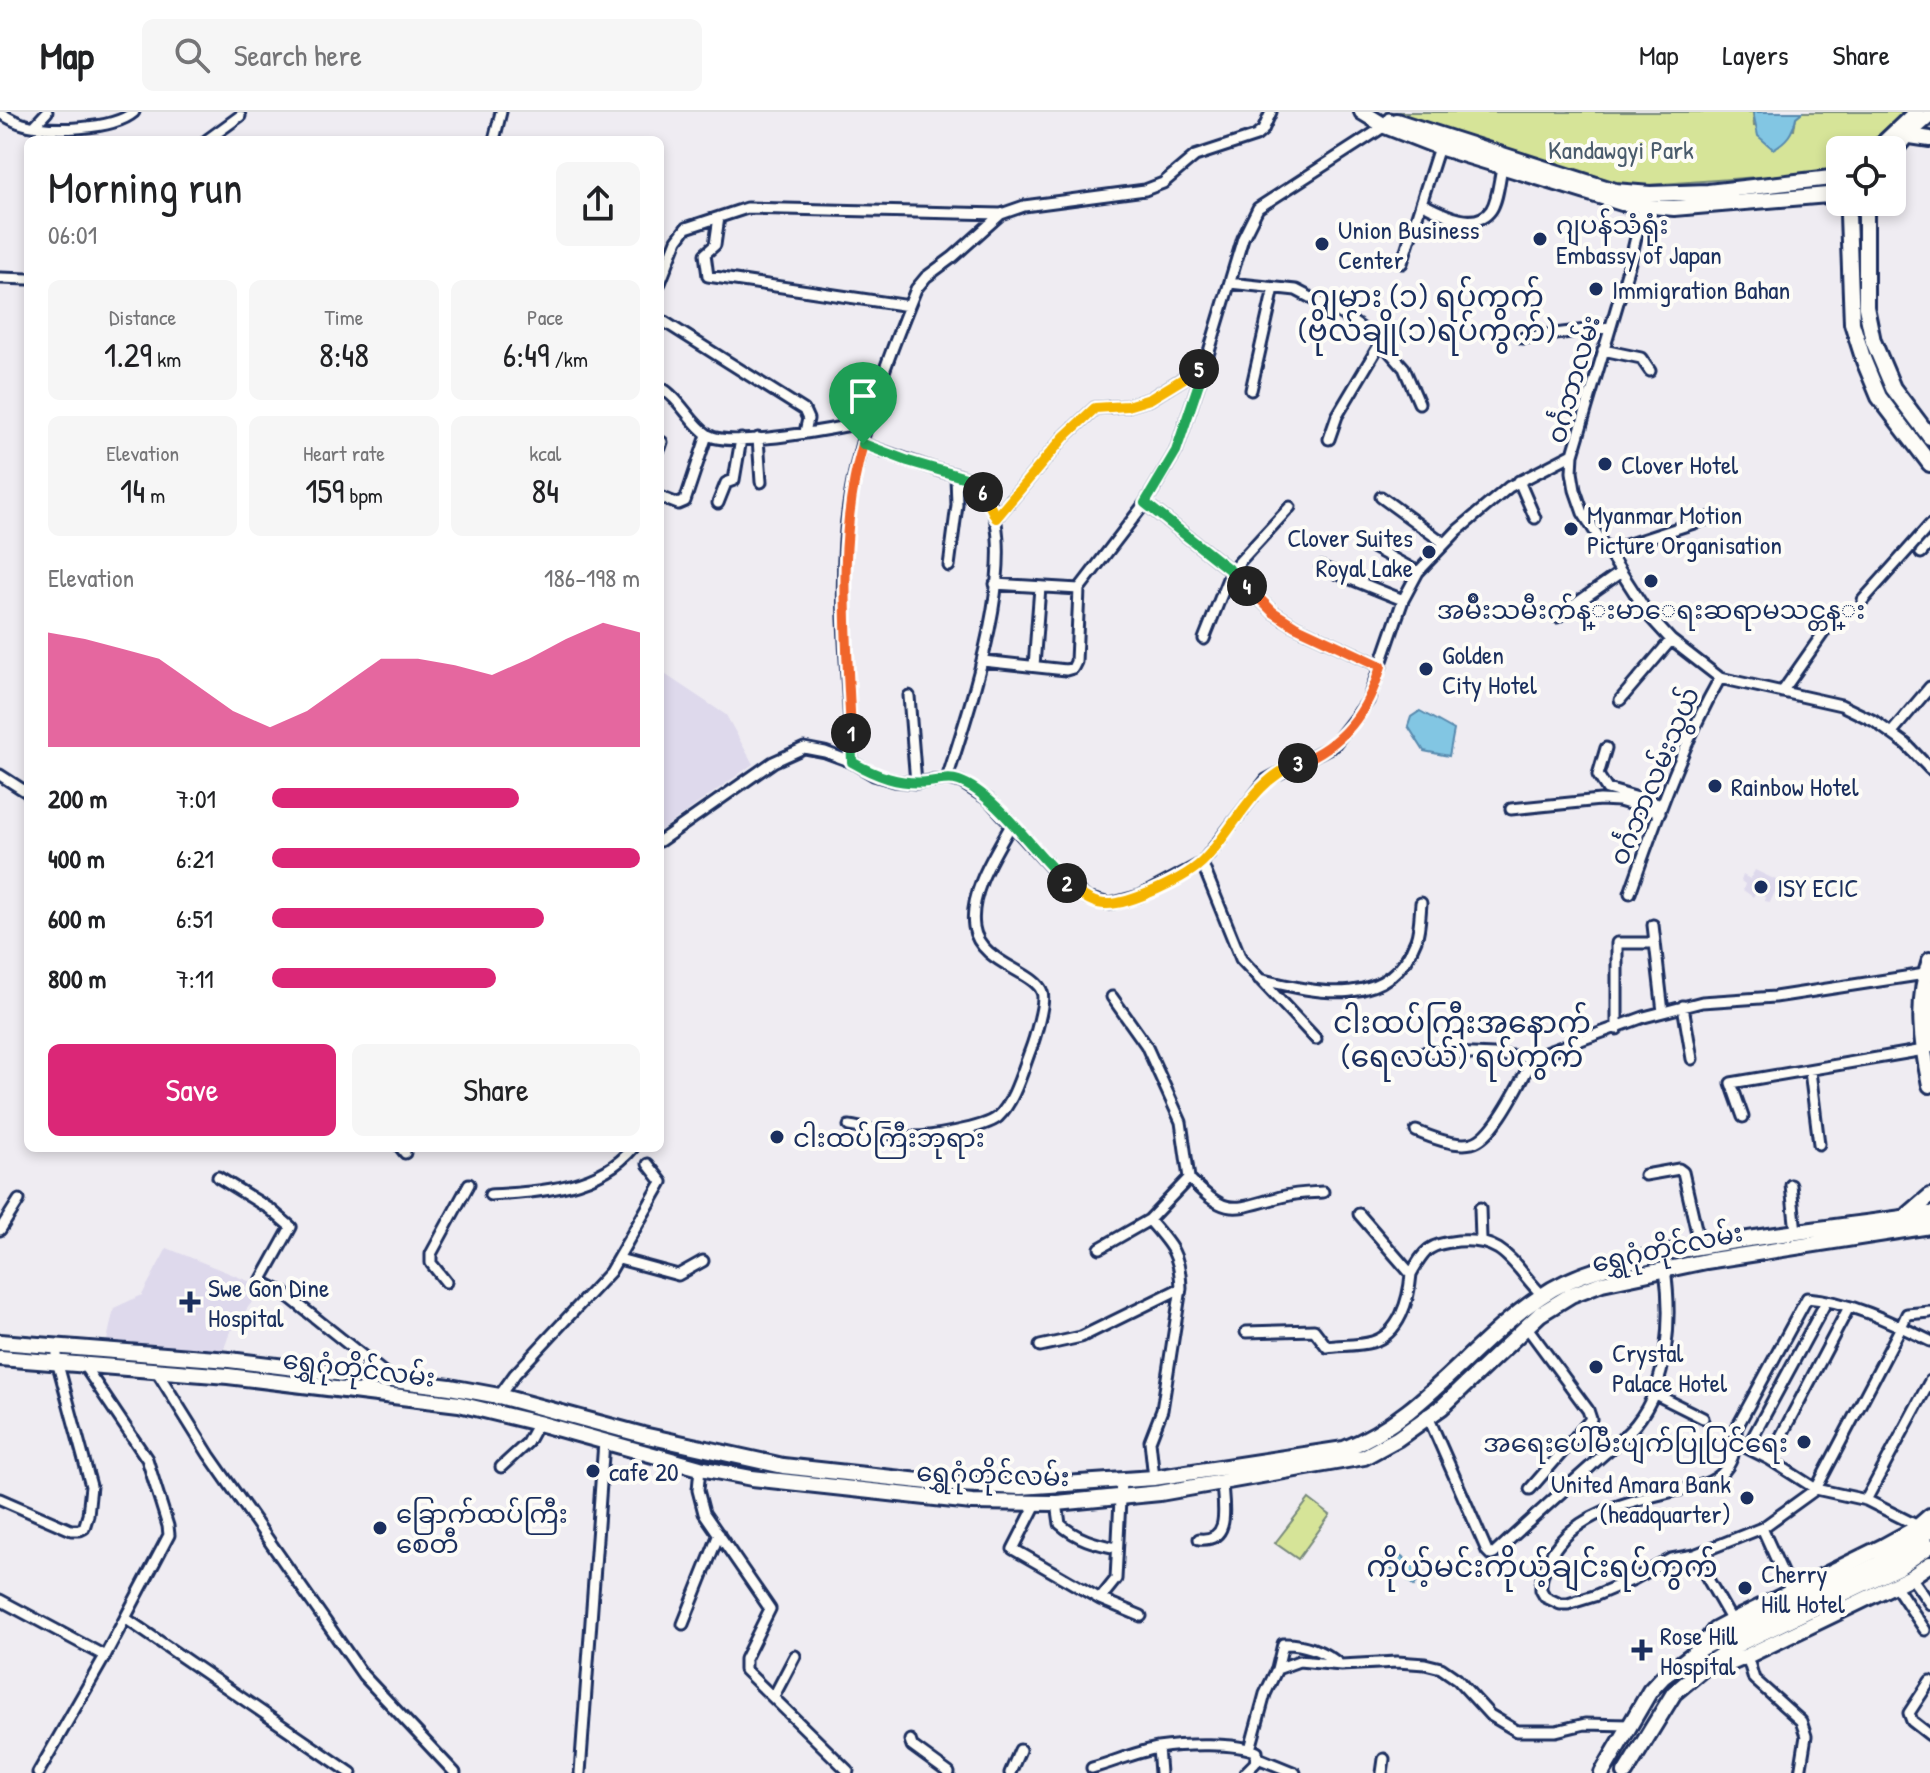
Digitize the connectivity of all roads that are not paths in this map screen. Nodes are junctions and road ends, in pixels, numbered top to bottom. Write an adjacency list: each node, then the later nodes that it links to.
1 (47, 112): 11 (street)
2 (134, 112): 11 (street)
3 (501, 112): 14 (street)
4 (1271, 112): 24 (street)
5 (1362, 112): 10 (main road)
6 (1916, 112): 12 (main road)
7 (0, 113): 11 (street)
8 (1930, 115): 12 (main road)
9 (240, 116): 13 (street)
10 (1384, 119): 15 (main road); 32 (street)
11 (35, 125)
12 (1900, 134): 16 (main road); 17 (main road)
13 (212, 136)
14 (495, 136)
15 (1426, 136): 18 (main road); 20 (main road)
16 (1897, 136)
17 (1930, 139)
18 (1439, 147): 19 (main road); 23 (street)
19 (1502, 168): 20 (main road); 23 (street)
20 (1529, 170): 22 (main road)
21 (1826, 191): 22 (main road)
22 (1646, 200): 36 (street, ဝင်္ဂဘာလမ်း)
23 (1421, 203): 28 (street)
24 (1001, 214): 27 (street); 34 (street)
25 (1849, 216): 54 (main road)
26 (1863, 216): 48 (main road)
27 (719, 217): 29 (street); 34 (street)
28 (1402, 263)
29 (664, 273)
30 (0, 278): 31 (street)
31 (24, 279)
32 (1230, 283): 33 (street); 40 (street)
33 (1274, 288): 38 (street); 42 (street)
34 (909, 306): 45 (street)
35 (664, 322): 46 (street)
36 (1610, 327): 37 (street); 39 (street, ဝင်္ဂဘာလမ်း)
37 (1523, 338)
38 (1381, 342): 44 (street); 51 (street)
39 (1603, 350): 41 (street); 53 (street, ဝင်္ဂဘာလမ်း)
40 (1205, 365): 61 (street); 63 (street)
41 (1650, 371)
42 (1251, 390)
43 (664, 391): 47 (street)
44 (1419, 403)
45 (868, 421): 46 (street); 52 (street)
46 (805, 432): 49 (street)
47 (707, 435): 50 (street); 59 (street)
48 (1930, 437)
49 (758, 438): 50 (street); 57 (street)
50 (741, 439): 60 (street)
51 (1329, 439)
52 (863, 444): 55 (street); 96 (street)
53 (1573, 454): 56 (street); 70 (street, ဝင်္ဂဘာလမ်း)
54 (1930, 464)
55 (956, 476): 63 (street); 72 (street)
56 (1519, 481): 64 (street); 68 (street)
57 (761, 482)
58 (1381, 497): 68 (street)
59 (664, 499)
60 (718, 503)
61 (1145, 503): 74 (street); 79 (street)
62 (1290, 507): 74 (street)
63 (996, 518): 77 (street)
64 (1535, 518)
65 (1709, 518): 70 (street)
66 (1930, 525): 81 (street)
67 (1365, 543): 75 (street)
68 (1444, 543): 75 (street)
69 (1930, 543): 71 (street)
70 (1608, 551): 76 (street, ဝင်္ဂဘာလမ်း)
71 (1921, 553)
72 (949, 566)
73 (1321, 567): 80 (street)
74 (1231, 571): 84 (street); 88 (street)
75 (1418, 572): 80 (street)
76 (1621, 572): 82 (street); 85 (street, ဝင်္ဂဘာလမ်း)
77 (995, 584): 78 (street); 86 (street)
78 (1040, 587): 79 (street); 87 (street)
79 (1079, 589): 87 (street)
80 (1403, 600): 88 (street)
81 (1863, 600)
82 (1557, 617)
83 (1824, 632): 91 (street)
84 (1204, 639)
85 (1671, 640): 89 (street, ဝင်္ဂဘာလမ်း); 93 (street)
86 (983, 661): 87 (street); 99 (street)
87 (1034, 666)
88 (1381, 666): 106 (street)
89 (1720, 678): 91 (street, ဝင်္ဂဘာလမ်း); 103 (street, ဝင်္ဂဘာလမ်းသွယ်)
90 (1930, 687): 94 (street)
91 (1782, 692): 94 (street, ဝင်္ဂဘာလမ်း)
92 (909, 696): 100 (street)
93 (1620, 700)
94 (1892, 732): 97 (street, ဝင်္ဂဘာလမ်း)
95 (1606, 748): 103 (street)
96 (852, 762): 100 (street); 105 (street)
97 (1930, 769)
98 (0, 775): 101 (street)
99 (947, 779): 100 (street); 104 (street)
100 (916, 783)
101 (24, 790)
102 (1511, 809): 103 (street)
103 (1661, 809): 107 (street, ဝင်္ဂဘာလမ်းသွယ်)
104 (1011, 825): 106 (street); 125 (street)
105 (664, 838)
106 (1202, 863): 112 (street)
107 (1630, 893)
108 (1421, 903): 112 (street)
109 (1653, 925): 110 (street)
110 (1653, 943): 115 (street); 116 (street)
111 (1928, 974): 114 (street); 118 (main road)
112 (1259, 979): 117 (street)
113 (1112, 997): 132 (street)
114 (1683, 1006): 115 (street); 121 (street)
115 (1663, 1012): 116 (street)
116 (1617, 1029): 120 (street)
117 (1316, 1039)
118 (1928, 1048): 122 (street); 123 (main road)
119 (1407, 1054): 120 (street)
120 (1534, 1057): 126 (street)
121 (1692, 1059)
122 (1810, 1071): 124 (street); 127 (street)
123 (1930, 1085)
124 (1743, 1117)
125 (849, 1126)
126 (1416, 1131)
127 (1819, 1144)
128 (628, 1152): 136 (street)
129 (648, 1164): 151 (street)
130 (1645, 1175): 149 (street)
131 (218, 1177): 172 (street)
132 (1189, 1178): 135 (street); 142 (street)
133 (469, 1184): 155 (street)
134 (1791, 1185): 146 (street)
135 (1323, 1192)
136 (490, 1195)
137 (1930, 1196): 143 (main road)
138 (19, 1200): 145 (street)
139 (1480, 1208): 148 (street)
140 (1359, 1214): 154 (street)
141 (1930, 1214): 143 (main road, ရွှေဂုံတိုင်လမ်း)
142 (1149, 1220): 150 (street); 156 (street)
143 (1905, 1224): 144 (main road, ရွှေဂုံတိုင်လမ်း); 146 (main road, ရွှေဂုံတိုင်လမ်း); 147 (main road); 153 (main road, ရွှေဂုံတိုင်လမ်း)
144 (1930, 1226)
145 (0, 1230)
146 (1796, 1232): 149 (main road, ရွှေဂုံတိုင်လမ်း)
147 (1930, 1236)
148 (1481, 1239): 154 (street); 157 (street)
149 (1700, 1246): 157 (main road, ရွှေဂုံတိုင်လမ်း)
150 (1100, 1248)
151 (619, 1259): 152 (street); 174 (street)
152 (703, 1261)
153 (1665, 1269): 161 (main road, ရွှေဂုံတိုင်လမ်း); 173 (street)
154 (1411, 1274): 163 (street)
155 (446, 1282)
156 (1181, 1288): 166 (street); 185 (street)
157 (1542, 1295): 175 (main road, ရွှေဂုံတိုင်လမ်း)
158 (1826, 1302): 159 (street); 181 (street); 181 (street)
159 (1849, 1307): 162 (street); 182 (street)
160 (1930, 1312): 162 (street)
161 (1526, 1326): 177 (main road, ရွှေဂုံတိုင်လမ်း); 188 (street)
162 (1901, 1327): 164 (street); 189 (street)
163 (1246, 1332)
164 (1930, 1341)
165 (0, 1342): 167 (main road, ရွှေဂုံတိုင်လမ်း)
166 (1040, 1346)
167 (57, 1354): 168 (main road, ရွှေဂုံတိုင်လမ်း); 169 (main road, ရွှေဂုံတိုင်လမ်း); 191 (street)
168 (83, 1356): 170 (main road, ရွှေဂုံတိုင်လမ်း); 172 (main road, ရွှေဂုံတိုင်လမ်း); 210 (street)
169 (0, 1358)
170 (156, 1370): 176 (main road, ရွှေဂုံတိုင်လမ်း); 238 (street)
171 (1930, 1381): 192 (street)
172 (396, 1382): 174 (main road, ရွှေဂုံတိုင်လမ်း)
173 (1653, 1393): 177 (street); 178 (street)
174 (499, 1396): 176 (street); 186 (main road, ရွှေဂုံတိုင်လမ်း)
175 (1419, 1401): 177 (street); 185 (main road, ရွှေဂုံတိုင်လမ်း)
176 (490, 1411): 179 (main road, ရွှေဂုံတိုင်လမ်း)
177 (1428, 1417): 187 (main road, ရွှေဂုံတိုင်လမ်း)
178 (1703, 1418)
179 (538, 1423): 180 (main road, ရွှေဂုံတိုင်လမ်း); 183 (street)
180 (604, 1442): 184 (main road, ရွှေဂုံတိုင်လမ်း); 239 (street)
181 (1742, 1445): 182 (street); 201 (street)
182 (1769, 1459): 189 (street)
183 (501, 1467)
184 (700, 1468): 194 (main road, ရွှေဂုံတိုင်လမ်း); 197 (street)
185 (1154, 1478): 186 (main road, ရွှေဂုံတိုင်လမ်း)
186 (1121, 1480): 190 (street)
187 (1222, 1483): 190 (main road, ရွှေဂုံတိုင်လမ်း); 198 (street)
188 (1530, 1489)
189 (1816, 1489): 192 (street); 196 (street)
190 (1120, 1498): 193 (main road, ရွှေဂုံတိုင်လမ်း); 200 (street)
191 (0, 1499)
192 (1866, 1500): 195 (street)
193 (1057, 1503): 194 (main road, ရွှေဂုံတိုင်လမ်း); 200 (street)
194 (1036, 1504): 206 (street)
195 (1926, 1524): 205 (main road); 214 (main road)
196 (1762, 1528): 201 (street); 205 (street)
197 (719, 1534): 212 (street); 222 (street)
198 (1199, 1539)
199 (1930, 1546): 218 (main road)
200 (1117, 1548): 206 (street)
201 (1694, 1555): 211 (street)
202 (1930, 1564): 203 (main road)
203 (1911, 1577): 204 (main road); 208 (street)
204 (1895, 1585): 213 (street); 217 (main road)
205 (1791, 1592): 211 (main road)
206 (1100, 1599): 209 (street)
207 (0, 1600): 215 (street)
208 (1930, 1604)
209 (1141, 1616)
210 (125, 1618): 215 (street); 237 (street)
211 (1732, 1621): 214 (main road)
212 (683, 1624)
213 (1925, 1630)
214 (1701, 1648): 223 (main road)
215 (105, 1656): 234 (street)
216 (795, 1656): 222 (street)
217 (1747, 1656): 218 (main road); 247 (street)
218 (1712, 1661): 233 (main road)
219 (1341, 1665): 220 (street); 220 (street); 223 (street)
220 (1277, 1669): 228 (street)
221 (1930, 1681): 224 (street)
222 (774, 1696): 235 (street)
223 (1629, 1725): 226 (main road)
224 (1930, 1735)
225 (910, 1740): 240 (street)
226 (1618, 1744): 233 (main road); 246 (main road)
227 (1158, 1748): 228 (street); 232 (street); 242 (street)
228 (1250, 1749): 230 (street)
229 (1020, 1750): 241 (street)
230 (1258, 1758): 243 (street); 244 (street)
231 (1384, 1759): 245 (street)
232 (1092, 1768)
233 (1628, 1769)
234 (40, 1770): 236 (street)
235 (848, 1771)
236 (54, 1773)
237 (351, 1773)
238 (455, 1773)
239 (580, 1773)
240 (949, 1773)
241 (1010, 1773)
242 (1160, 1773)
243 (1245, 1773)
244 (1295, 1773)
245 (1382, 1773)
246 (1602, 1773)
247 (1800, 1773)

